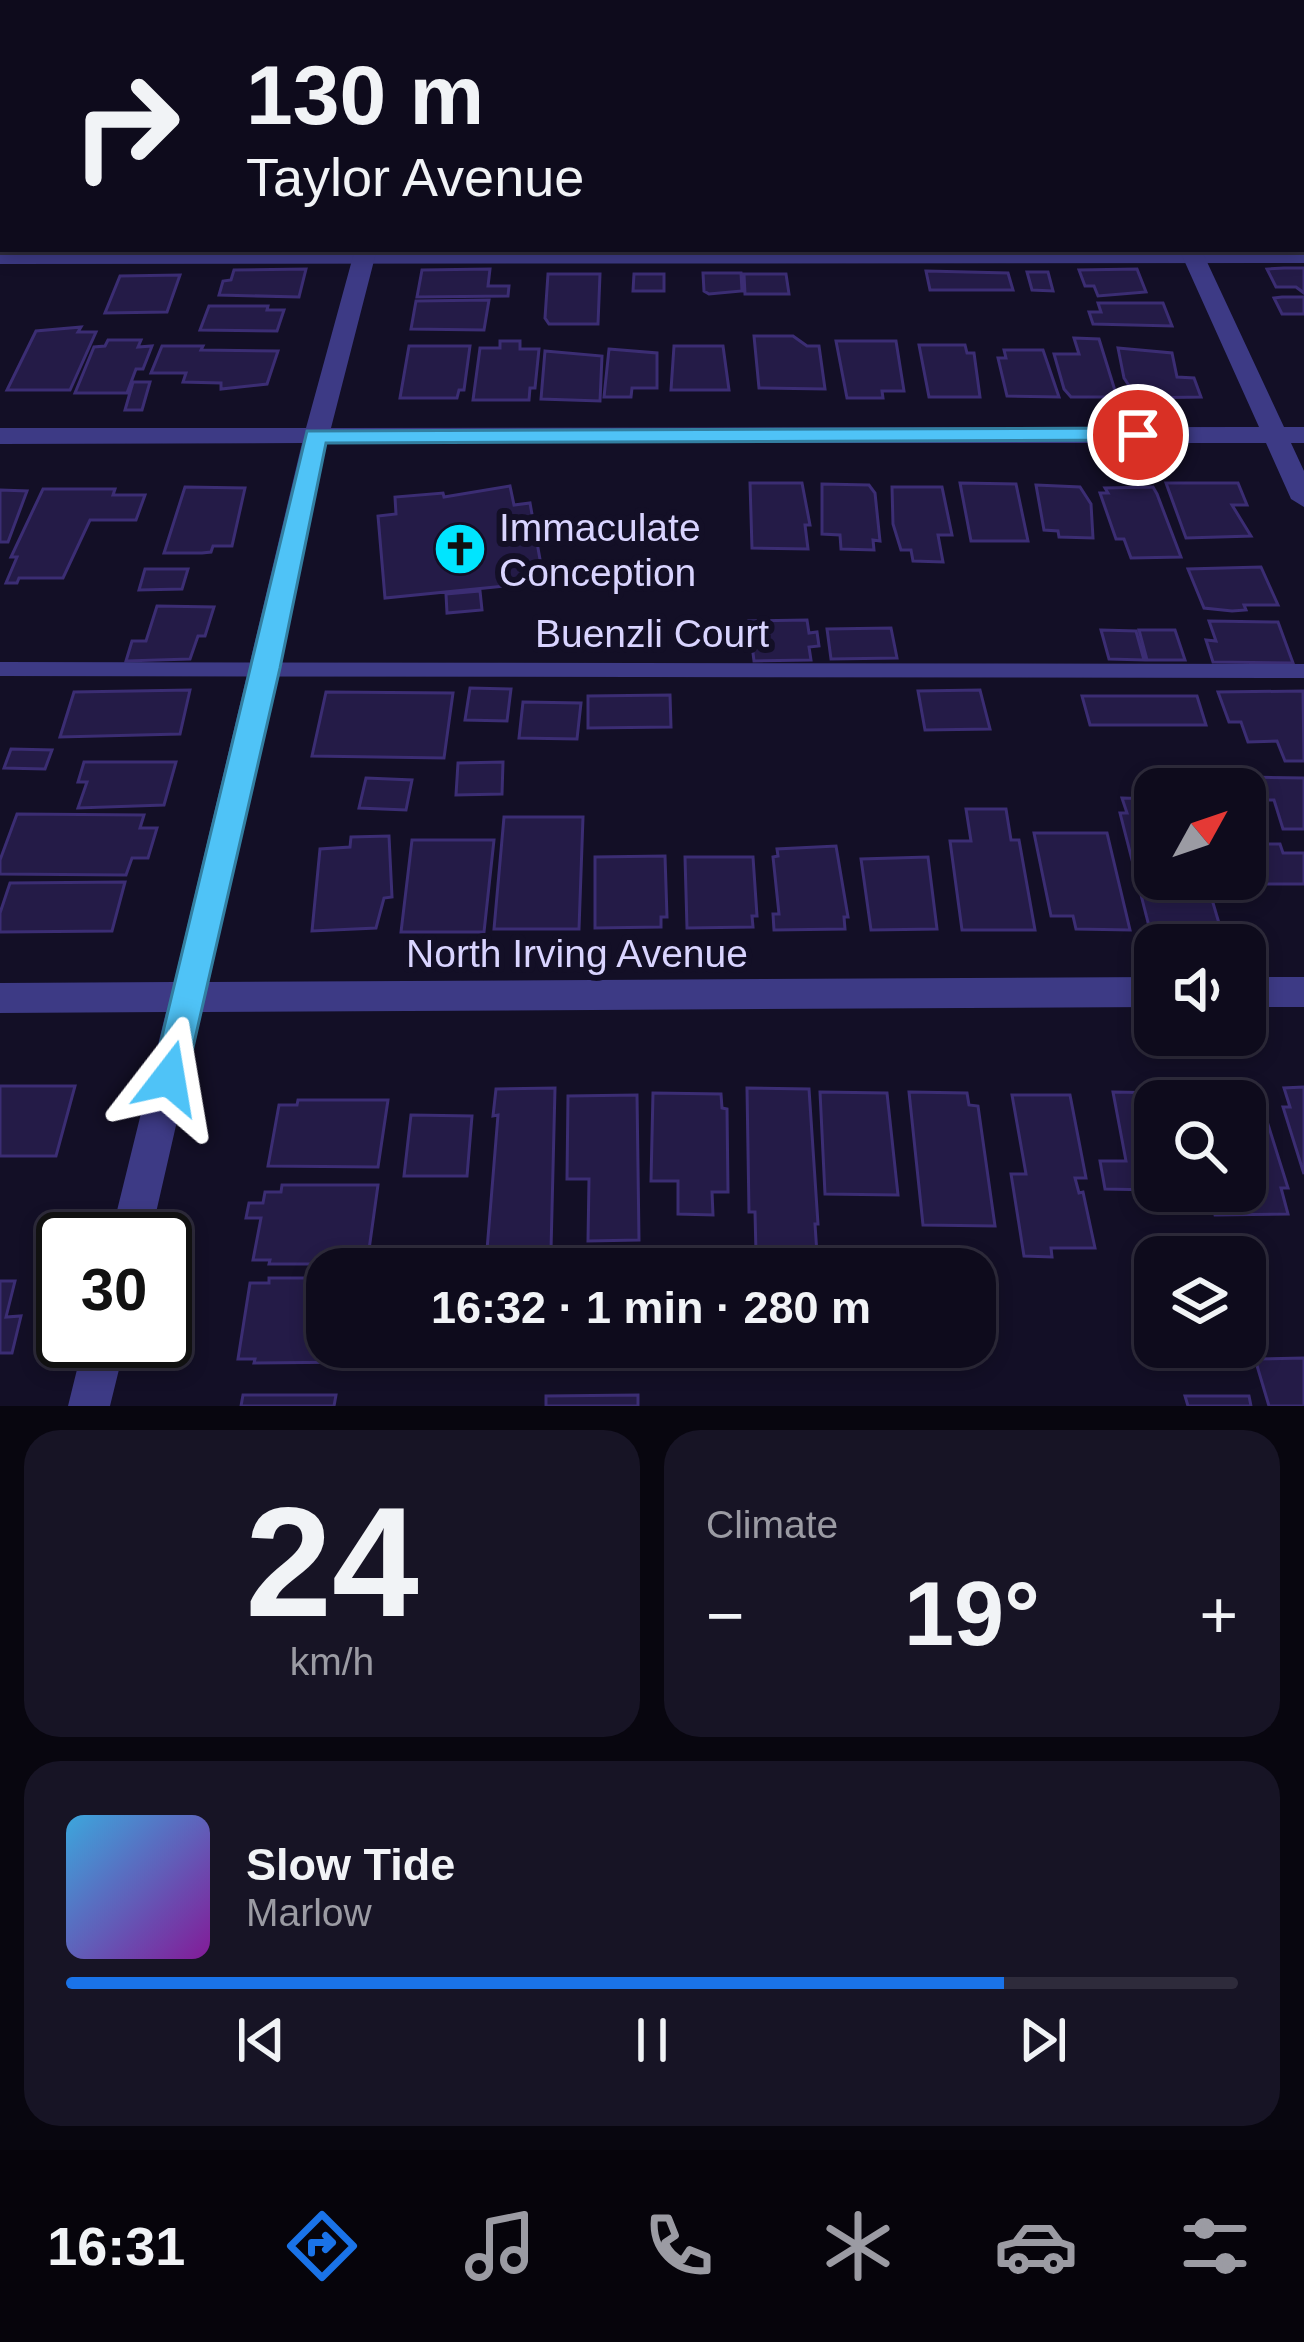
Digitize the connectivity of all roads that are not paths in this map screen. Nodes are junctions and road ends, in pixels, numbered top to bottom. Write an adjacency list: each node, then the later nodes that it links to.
1 (1192, 253): 2 (lane); 3 (lane); 5 (street)
2 (365, 254): 4 (lane); 8 (street)
3 (1304, 258)
4 (0, 260)
5 (1275, 435): 6 (street); 8 (street); 9 (street)
6 (1304, 435)
7 (0, 436): 8 (street)
8 (316, 436): 10 (street)
9 (1304, 499)
10 (266, 668): 11 (lane, Buenzli Court); 12 (lane, Buenzli Court); 16 (street)
11 (0, 669)
12 (1304, 670)
13 (1134, 992): 16 (street, North Irving Avenue)
14 (1266, 992): 15 (street)
15 (1304, 992)
16 (189, 997): 17 (street, North Irving Avenue); 18 (street)
17 (0, 998)
18 (137, 1212)
19 (98, 1368): 20 (street)
20 (89, 1406)

